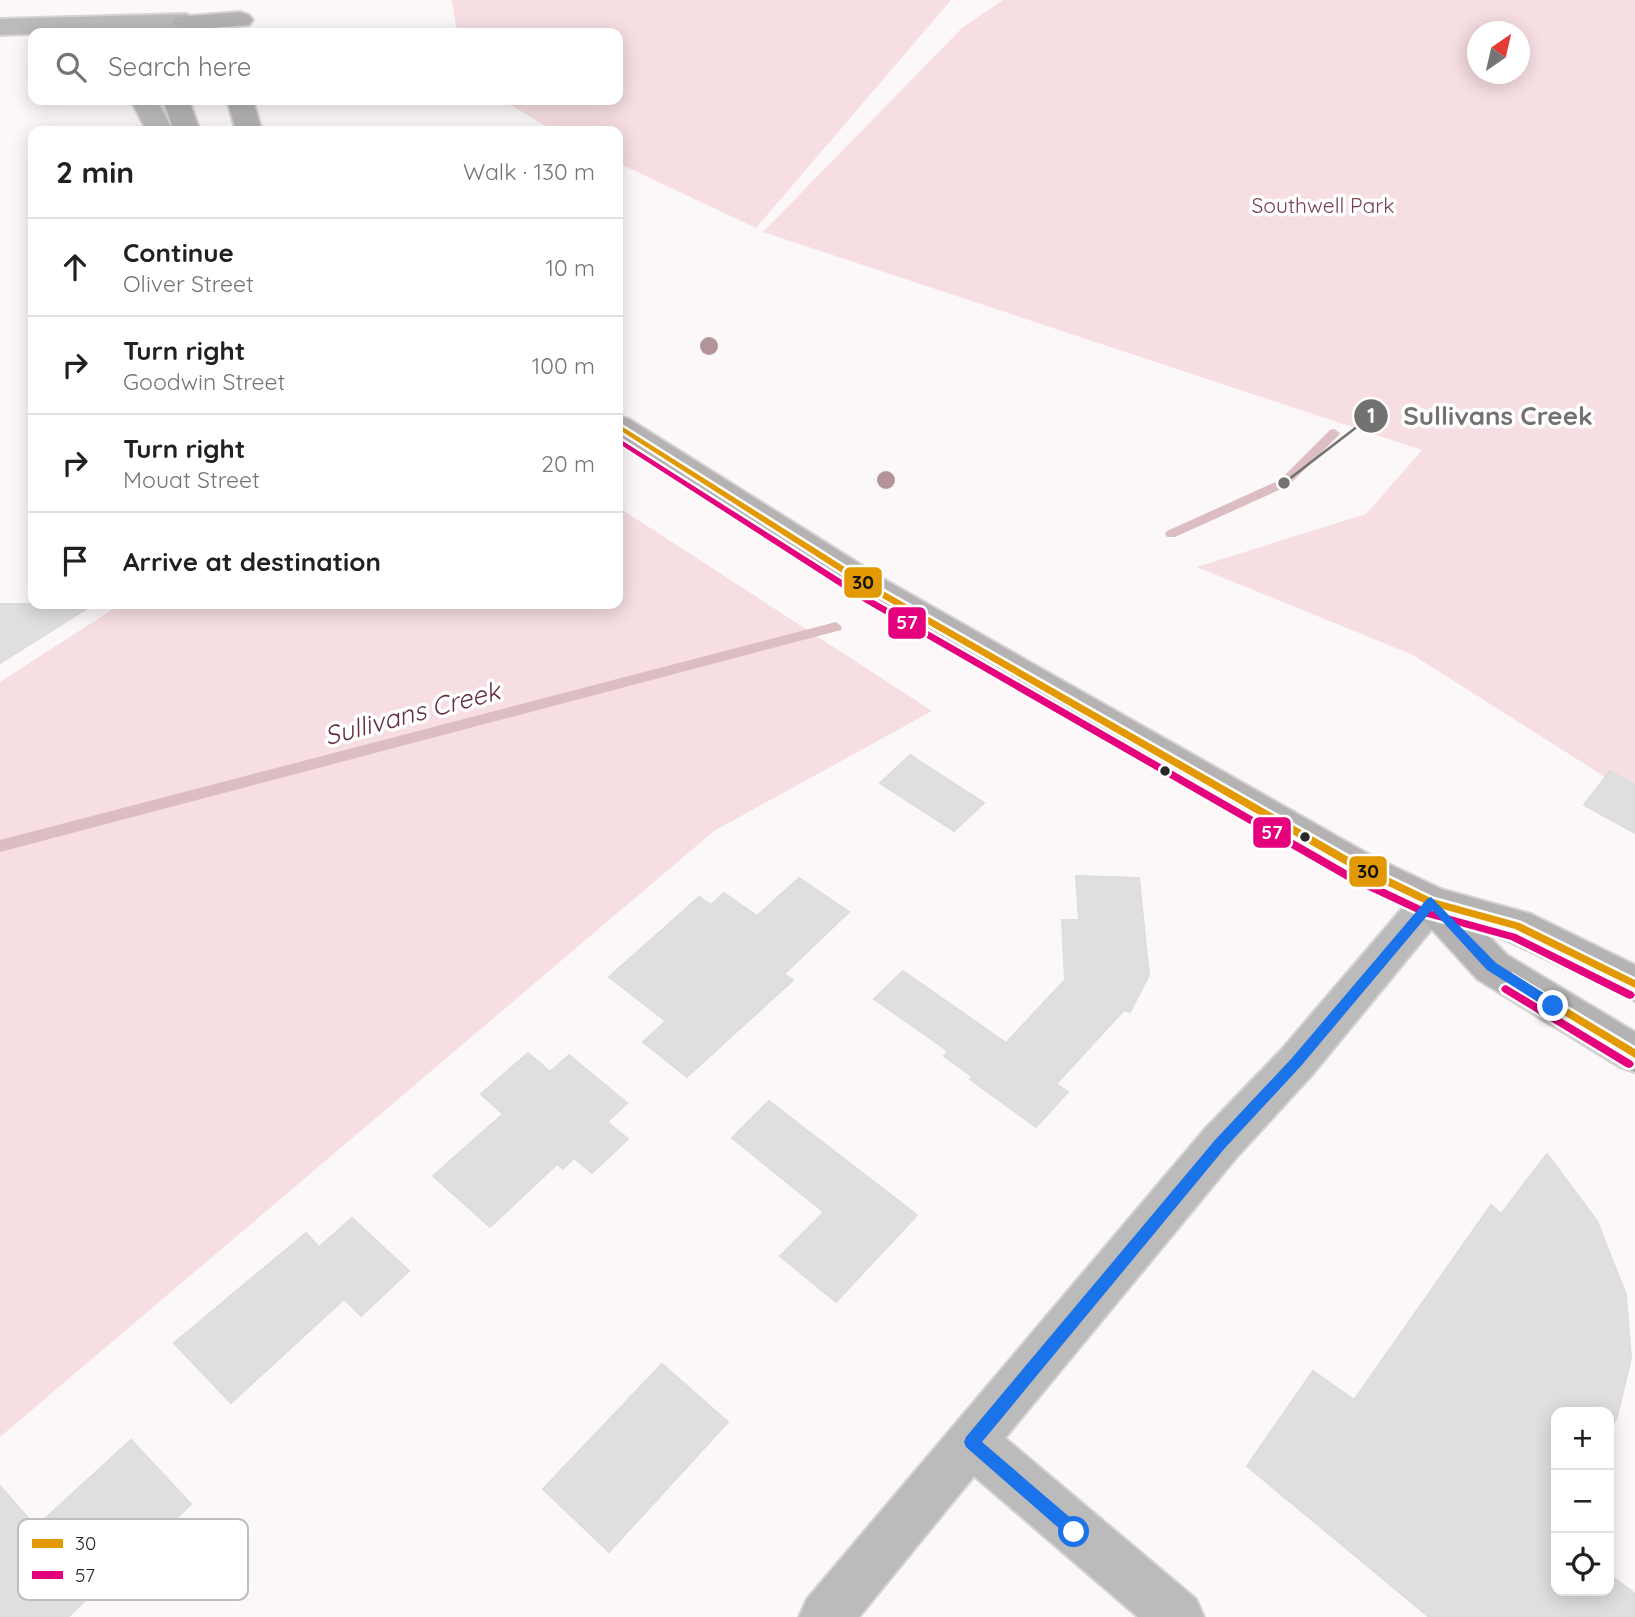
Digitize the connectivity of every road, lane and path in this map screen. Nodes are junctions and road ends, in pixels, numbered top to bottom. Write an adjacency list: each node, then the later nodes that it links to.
1 (130, 0): 5 (street)
2 (187, 18): 3 (main road); 4 (street)
3 (242, 18)
4 (82, 25): 5 (street); 6 (street)
5 (10, 27)
6 (91, 28)
7 (147, 105): 10 (street)
8 (178, 105): 11 (main road)
9 (241, 105): 12 (main road)
10 (157, 126)
11 (185, 126)
12 (247, 126)
13 (623, 429): 14 (main road)
14 (1431, 902): 15 (main road); 16 (main road); 17 (street)
15 (1635, 984)
16 (1635, 1054)
17 (972, 1442): 18 (street); 19 (street)
18 (825, 1617)
19 (1178, 1617)

